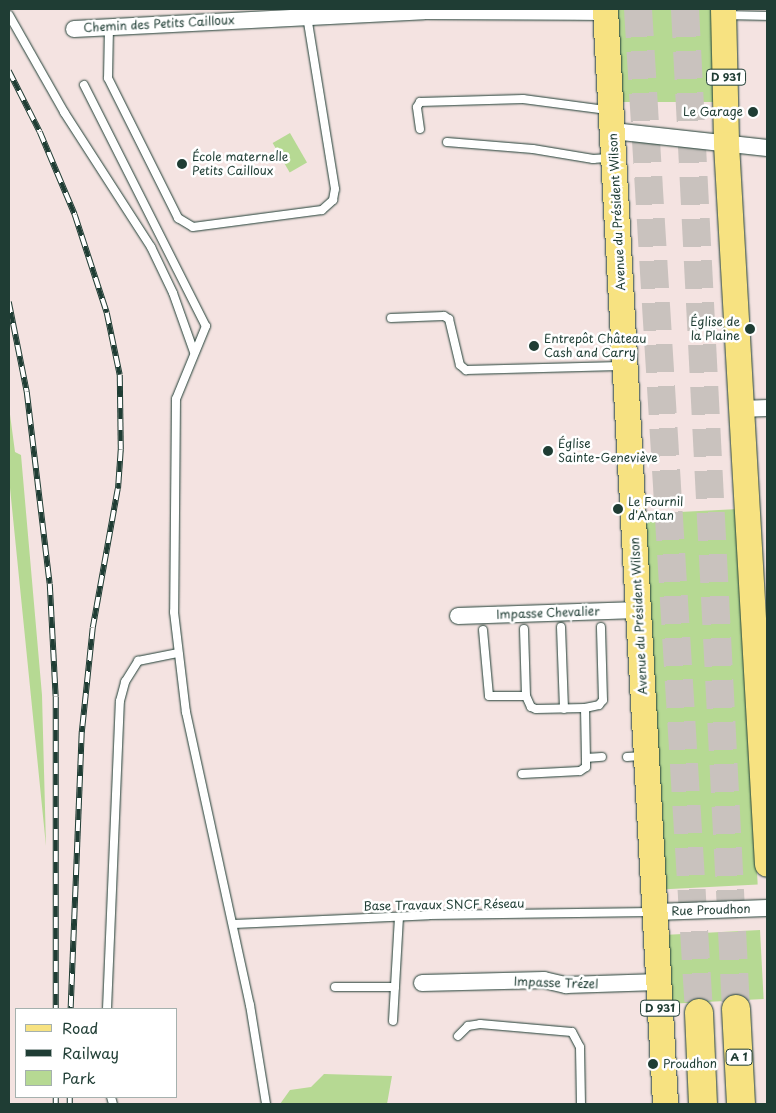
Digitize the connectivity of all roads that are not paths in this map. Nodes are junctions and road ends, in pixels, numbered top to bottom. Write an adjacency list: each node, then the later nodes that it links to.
1 (605, 10): 5 (street, Chemin des Petits Cailloux); 9 (main road, Avenue du Président Wilson / D 931)
2 (723, 12): 4 (lane); 12 (main road, D 931)
3 (9, 15): 16 (lane)
4 (767, 16)
5 (307, 17): 6 (street, Chemin des Petits Cailloux); 6 (lane)
6 (109, 27): 7 (street, Chemin des Petits Cailloux)
7 (74, 29)
8 (84, 84): 16 (lane)
9 (612, 121): 10 (lane); 12 (street); 14 (main road, Avenue du Président Wilson / D 931)
10 (420, 129)
11 (447, 142): 14 (lane)
12 (726, 144): 13 (street); 19 (main road, D 931)
13 (767, 148)
14 (614, 157): 17 (main road, Avenue du Président Wilson / D 931)
15 (391, 318): 17 (lane)
16 (194, 352): 26 (lane)
17 (625, 366): 20 (main road, Avenue du Président Wilson / D 931)
18 (767, 408): 19 (street)
19 (741, 409): 27 (main road, D 931)
20 (638, 610): 21 (street, Impasse Chevalier); 36 (main road, Avenue du Président Wilson / D 931)
21 (458, 616)
22 (561, 627): 30 (lane)
23 (601, 627): 29 (lane)
24 (524, 629): 28 (lane)
25 (483, 630): 28 (lane)
26 (178, 654): 38 (lane); 43 (lane)
27 (761, 662): 34 (main road, D 931)
28 (526, 696): 30 (lane)
29 (585, 708): 30 (lane); 31 (lane)
30 (564, 709)
31 (586, 758): 32 (lane); 33 (lane)
32 (602, 758)
33 (522, 774)
34 (767, 864)
35 (767, 908): 36 (street, Rue Proudhon)
36 (656, 912): 37 (lane, Base Travaux SNCF Réseau); 39 (main road, Avenue du Président Wilson / D 931)
37 (399, 917): 38 (lane, Base Travaux SNCF Réseau); 42 (lane)
38 (234, 924): 48 (lane)
39 (659, 982): 40 (street, Impasse Trézel); 50 (main road, Avenue du Président Wilson / D 931)
40 (422, 983)
41 (335, 987): 42 (lane)
42 (395, 987): 46 (lane)
43 (107, 1008)
44 (736, 1009): 52 (highway, A 1)
45 (699, 1013): 51 (highway)
46 (392, 1021)
47 (458, 1036): 49 (lane)
48 (266, 1104)
49 (581, 1104)
50 (665, 1104)
51 (704, 1104)
52 (741, 1104)

